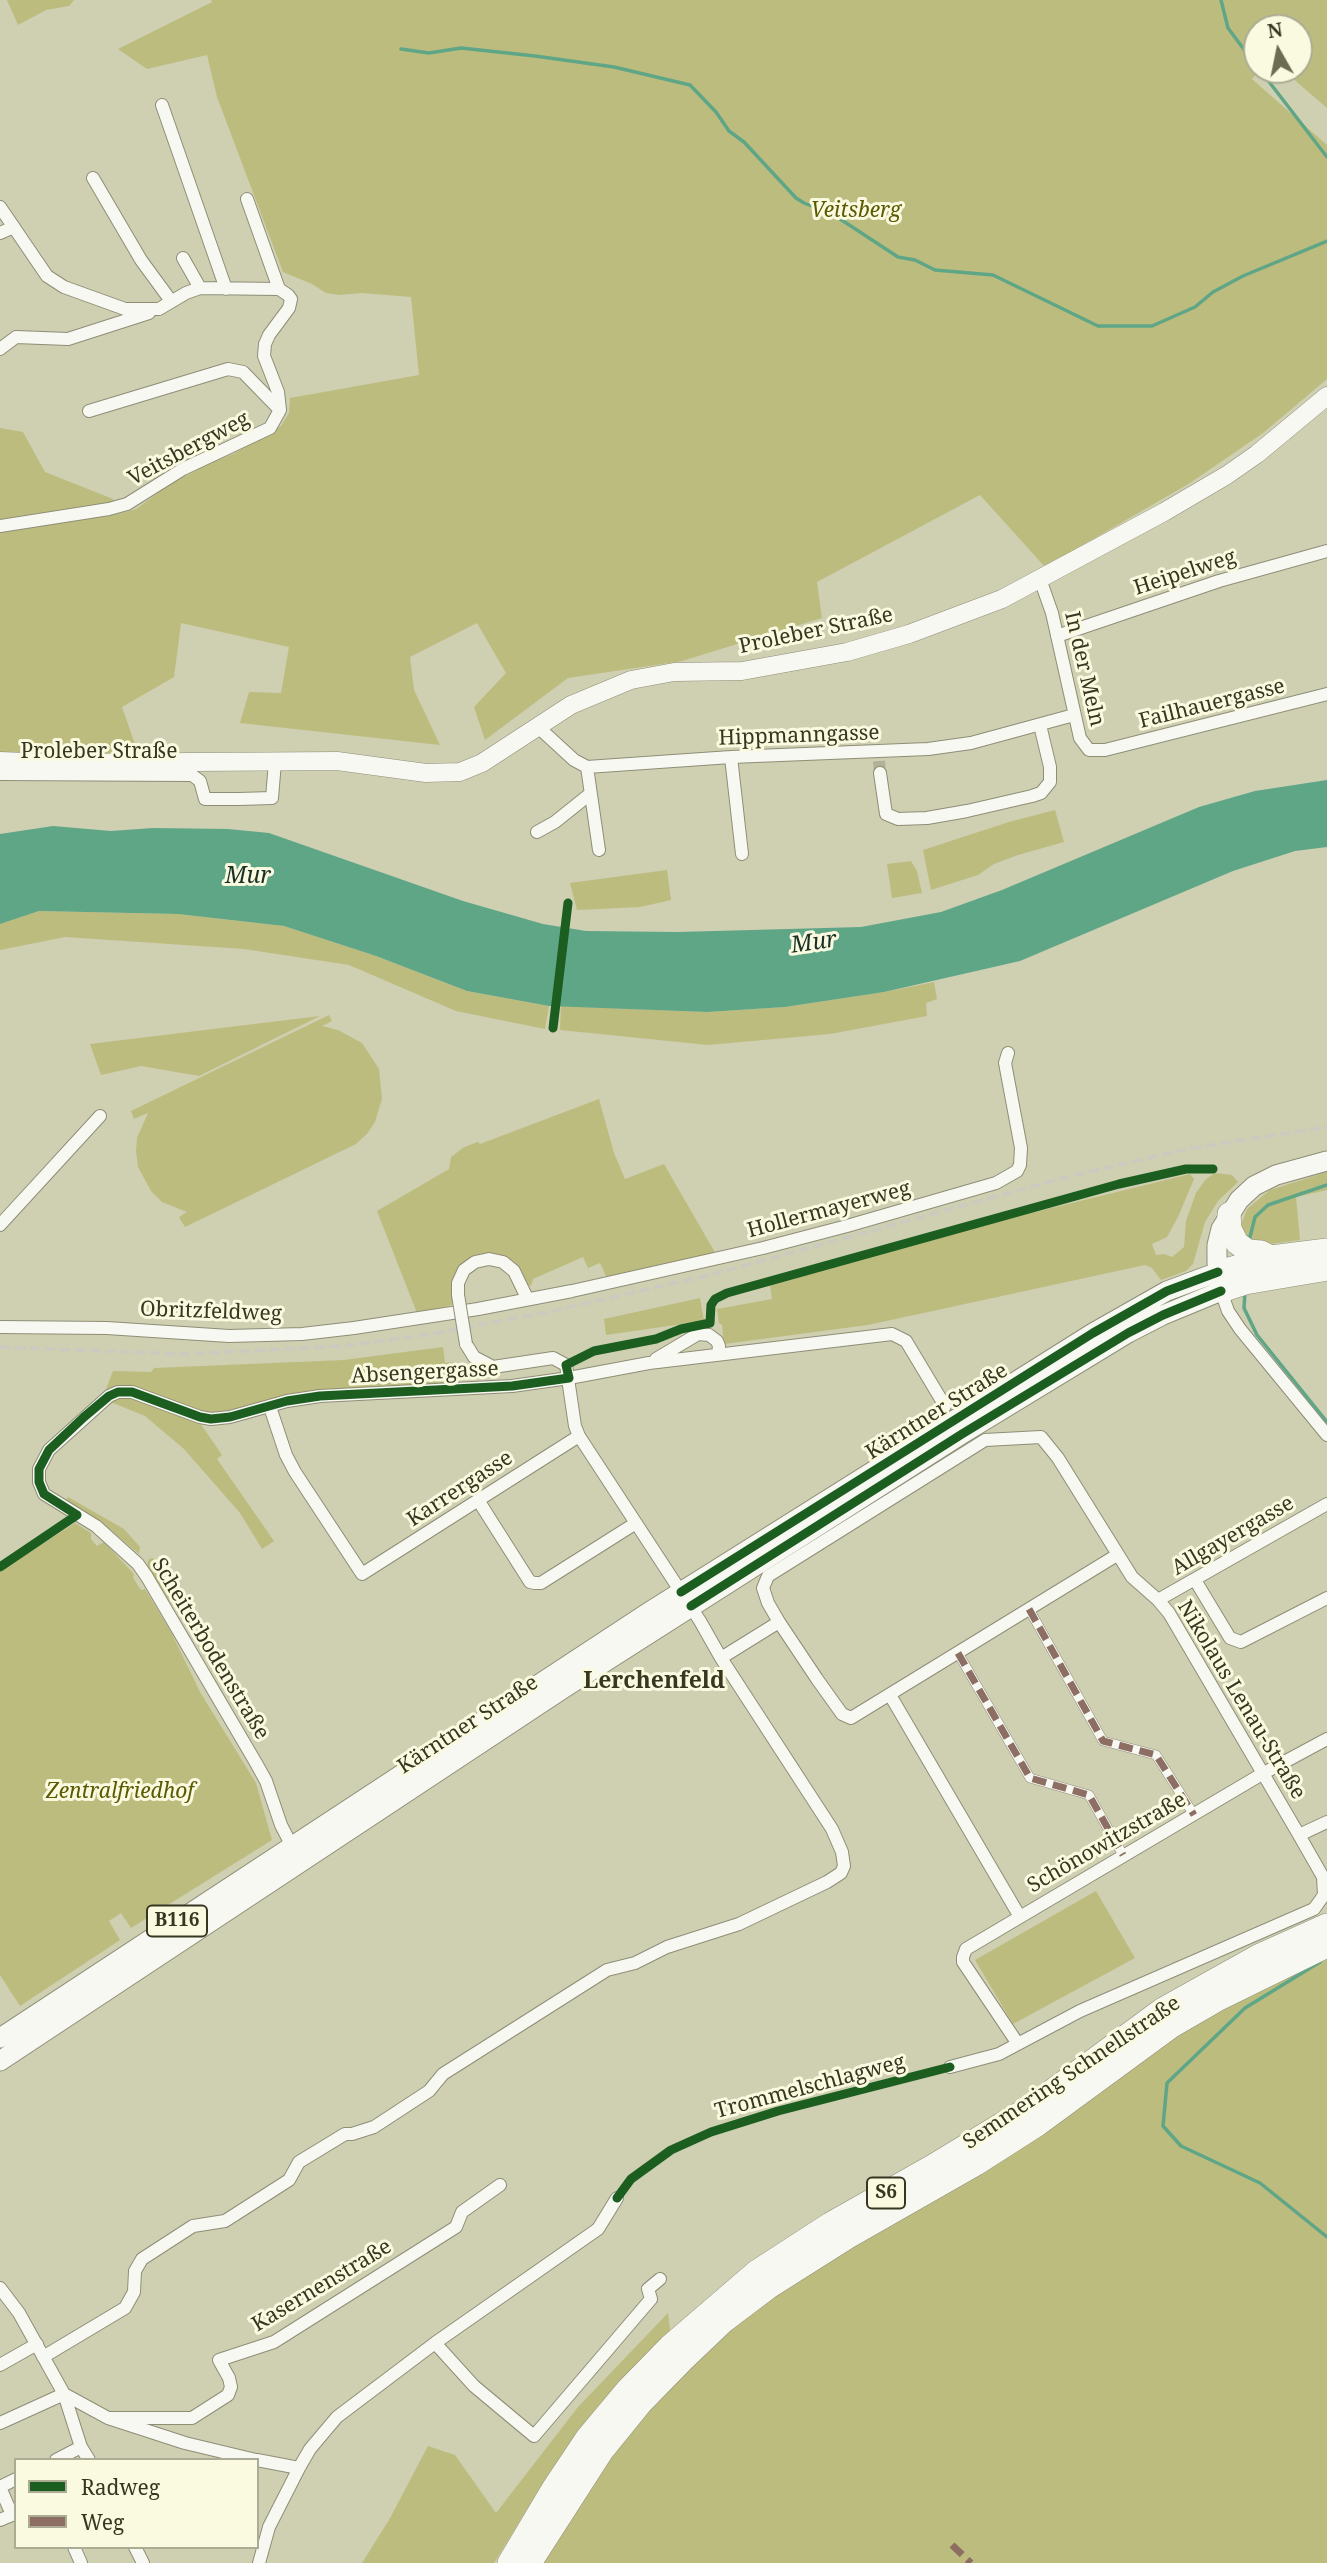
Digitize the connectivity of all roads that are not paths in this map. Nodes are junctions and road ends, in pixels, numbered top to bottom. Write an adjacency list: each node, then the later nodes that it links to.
1 (162, 105): 9 (street)
2 (93, 178): 11 (street)
3 (247, 199): 10 (street)
4 (0, 207): 5 (street)
5 (14, 228): 6 (street); 12 (street)
6 (0, 233)
7 (183, 258): 8 (street)
8 (200, 288): 9 (street); 11 (street)
9 (226, 289): 10 (street)
10 (279, 289): 15 (street)
11 (171, 301): 12 (street)
12 (159, 309): 13 (street)
13 (0, 349)
14 (1327, 396): 19 (main road, Proleber Straße)
15 (280, 410): 16 (street); 17 (street, Veitsbergweg)
16 (89, 411)
17 (0, 526)
18 (1327, 551): 20 (street, Heipelweg)
19 (1040, 579): 20 (street, In der Meln); 24 (main road, Proleber Straße)
20 (1056, 636): 22 (street, In der Meln)
21 (1327, 694): 25 (street, Failhauergasse)
22 (1074, 716): 23 (street, Hippmanngasse); 25 (street, In der Meln)
23 (1040, 725): 29 (street, Hippmanngasse); 29 (street)
24 (537, 726): 28 (main road, Proleber Straße); 30 (street)
25 (1105, 750)
26 (731, 757): 29 (street, Hippmanngasse); 30 (street, Hippmanngasse); 35 (street)
27 (0, 761): 28 (main road, Proleber Straße)
28 (275, 762): 31 (street, Proleber Straße)
29 (879, 762)
30 (587, 767): 32 (street)
31 (0, 774)
32 (590, 794): 33 (street); 34 (street)
33 (537, 832)
34 (599, 850)
35 (742, 853)
36 (1008, 1053): 45 (street, Hollermayerweg)
37 (100, 1116): 40 (street)
38 (1327, 1161): 39 (main road)
39 (1229, 1214): 42 (highway); 44 (main road)
40 (0, 1225)
41 (1327, 1250): 42 (highway)
42 (1271, 1257): 44 (highway)
43 (1327, 1269): 44 (highway)
44 (1219, 1281): 52 (street); 60 (main road, Kärntner Straße / B116)
45 (527, 1298): 46 (street, Obritzfeldweg); 49 (street, bridge)
46 (0, 1327)
47 (718, 1354): 48 (street, Absengergasse); 48 (street); 51 (street, Absengergasse)
48 (649, 1363): 49 (street, Absengergasse)
49 (569, 1378): 50 (street, Absengergasse); 53 (street)
50 (270, 1406): 54 (street, Karrergasse); 72 (street, Scheiterbodenstraße)
51 (945, 1406)
52 (1327, 1435)
53 (579, 1436): 54 (street, Karrergasse); 56 (street)
54 (478, 1500): 56 (street)
55 (1327, 1504): 58 (street, Allgayergasse)
56 (636, 1523): 60 (street)
57 (1117, 1555): 61 (street, Nikolaus Lenau-Straße); 62 (street); 63 (street, Nikolaus Lenau-Straße)
58 (1195, 1580): 59 (street); 61 (street, Allgayergasse)
59 (1327, 1598)
60 (686, 1599): 65 (street); 72 (main road, Kärntner Straße / B116); 72 (main road, Kärntner Straße / B116)
61 (1158, 1600): 68 (street, Nikolaus Lenau-Straße)
62 (1028, 1609): 64 (street); 69 (street)
63 (779, 1622): 65 (street); 66 (street)
64 (958, 1653): 66 (street); 73 (street)
65 (721, 1658): 87 (street)
66 (890, 1695): 74 (street, Schönowitzstraße)
67 (1327, 1739): 68 (street, Schönowitzstraße)
68 (1262, 1773): 69 (street, Schönowitzstraße); 71 (street, Nikolaus Lenau-Straße)
69 (1194, 1815): 73 (street, Schönowitzstraße)
70 (1327, 1822): 71 (street)
71 (1299, 1835): 75 (street)
72 (296, 1854): 77 (main road, Kärntner Straße / B116); 79 (main road, Kärntner Straße / B116)
73 (1123, 1855): 74 (street, Schönowitzstraße)
74 (1020, 1917): 78 (street)
75 (1320, 1917): 78 (street); 101 (highway, Semmering Schnellstraße / S6)
76 (1327, 1945): 102 (highway, Semmering Schnellstraße / S6)
77 (0, 2038)
78 (1018, 2044): 80 (street)
79 (0, 2061)
80 (950, 2067)
81 (500, 2185): 90 (street, Kasernenstraße)
82 (617, 2198): 85 (street)
83 (660, 2279): 85 (street)
84 (0, 2288): 86 (street)
85 (435, 2343): 97 (street)
86 (37, 2344): 87 (street); 88 (street)
87 (43, 2357): 89 (street)
88 (0, 2365)
89 (64, 2395): 90 (street); 91 (street); 92 (street)
90 (108, 2418): 95 (street)
91 (0, 2423)
92 (82, 2447): 93 (street); 94 (street)
93 (60, 2458)
94 (88, 2458)
95 (248, 2458)
96 (259, 2461): 97 (street)
97 (299, 2468): 100 (street)
98 (0, 2487): 99 (street)
99 (0, 2520)
100 (259, 2563)
101 (509, 2563)
102 (530, 2563)

